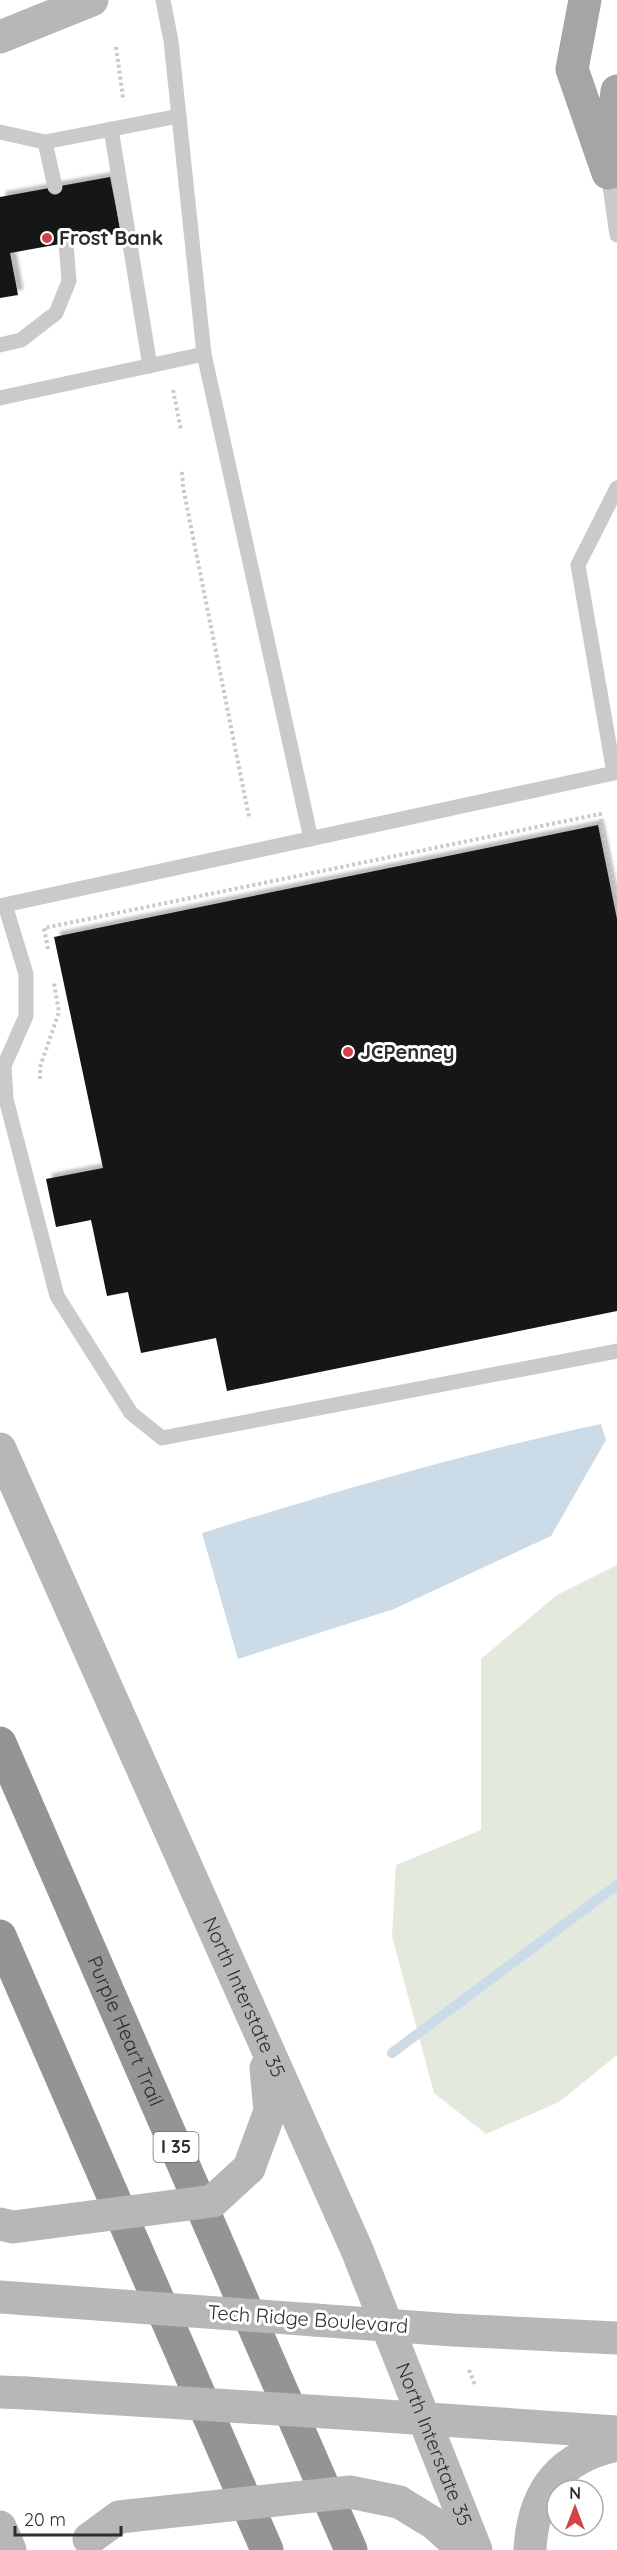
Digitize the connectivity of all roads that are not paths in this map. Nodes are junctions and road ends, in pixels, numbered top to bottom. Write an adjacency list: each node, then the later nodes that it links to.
1 (92, 0): 4 (main road)
2 (163, 0): 6 (lane)
3 (585, 0): 10 (main road)
4 (0, 37)
5 (617, 91): 10 (main road)
6 (179, 116): 7 (lane); 15 (lane)
7 (111, 129): 9 (lane); 16 (lane)
8 (0, 132): 9 (lane)
9 (45, 142): 11 (lane)
10 (608, 173): 12 (lane)
11 (55, 187)
12 (617, 235)
13 (66, 243): 14 (lane)
14 (0, 345)
15 (204, 354): 16 (lane); 20 (lane)
16 (150, 366): 17 (lane)
17 (0, 398)
18 (617, 488): 19 (lane)
19 (616, 779): 20 (lane)
20 (311, 839): 21 (lane)
21 (2, 906): 22 (lane)
22 (617, 1351)
23 (0, 1449): 26 (main road, North Interstate 35)
24 (0, 1743): 39 (highway, Purple Heart Trail / I 35)
25 (0, 1936): 38 (highway)
26 (264, 2045): 27 (main road, bridge); 29 (main road, North Interstate 35)
27 (0, 2224)
28 (0, 2297): 29 (main road, Tech Ridge Boulevard, bridge)
29 (389, 2324): 30 (main road, Tech Ridge Boulevard); 32 (main road, North Interstate 35)
30 (617, 2338)
31 (13, 2392): 32 (main road, bridge)
32 (424, 2419): 33 (main road); 41 (main road, North Interstate 35)
33 (617, 2432)
34 (617, 2445): 42 (main road)
35 (0, 2527): 37 (main road)
36 (86, 2545): 40 (main road, bridge)
37 (10, 2550)
38 (267, 2550)
39 (351, 2550)
40 (464, 2550)
41 (476, 2550)
42 (530, 2550)

